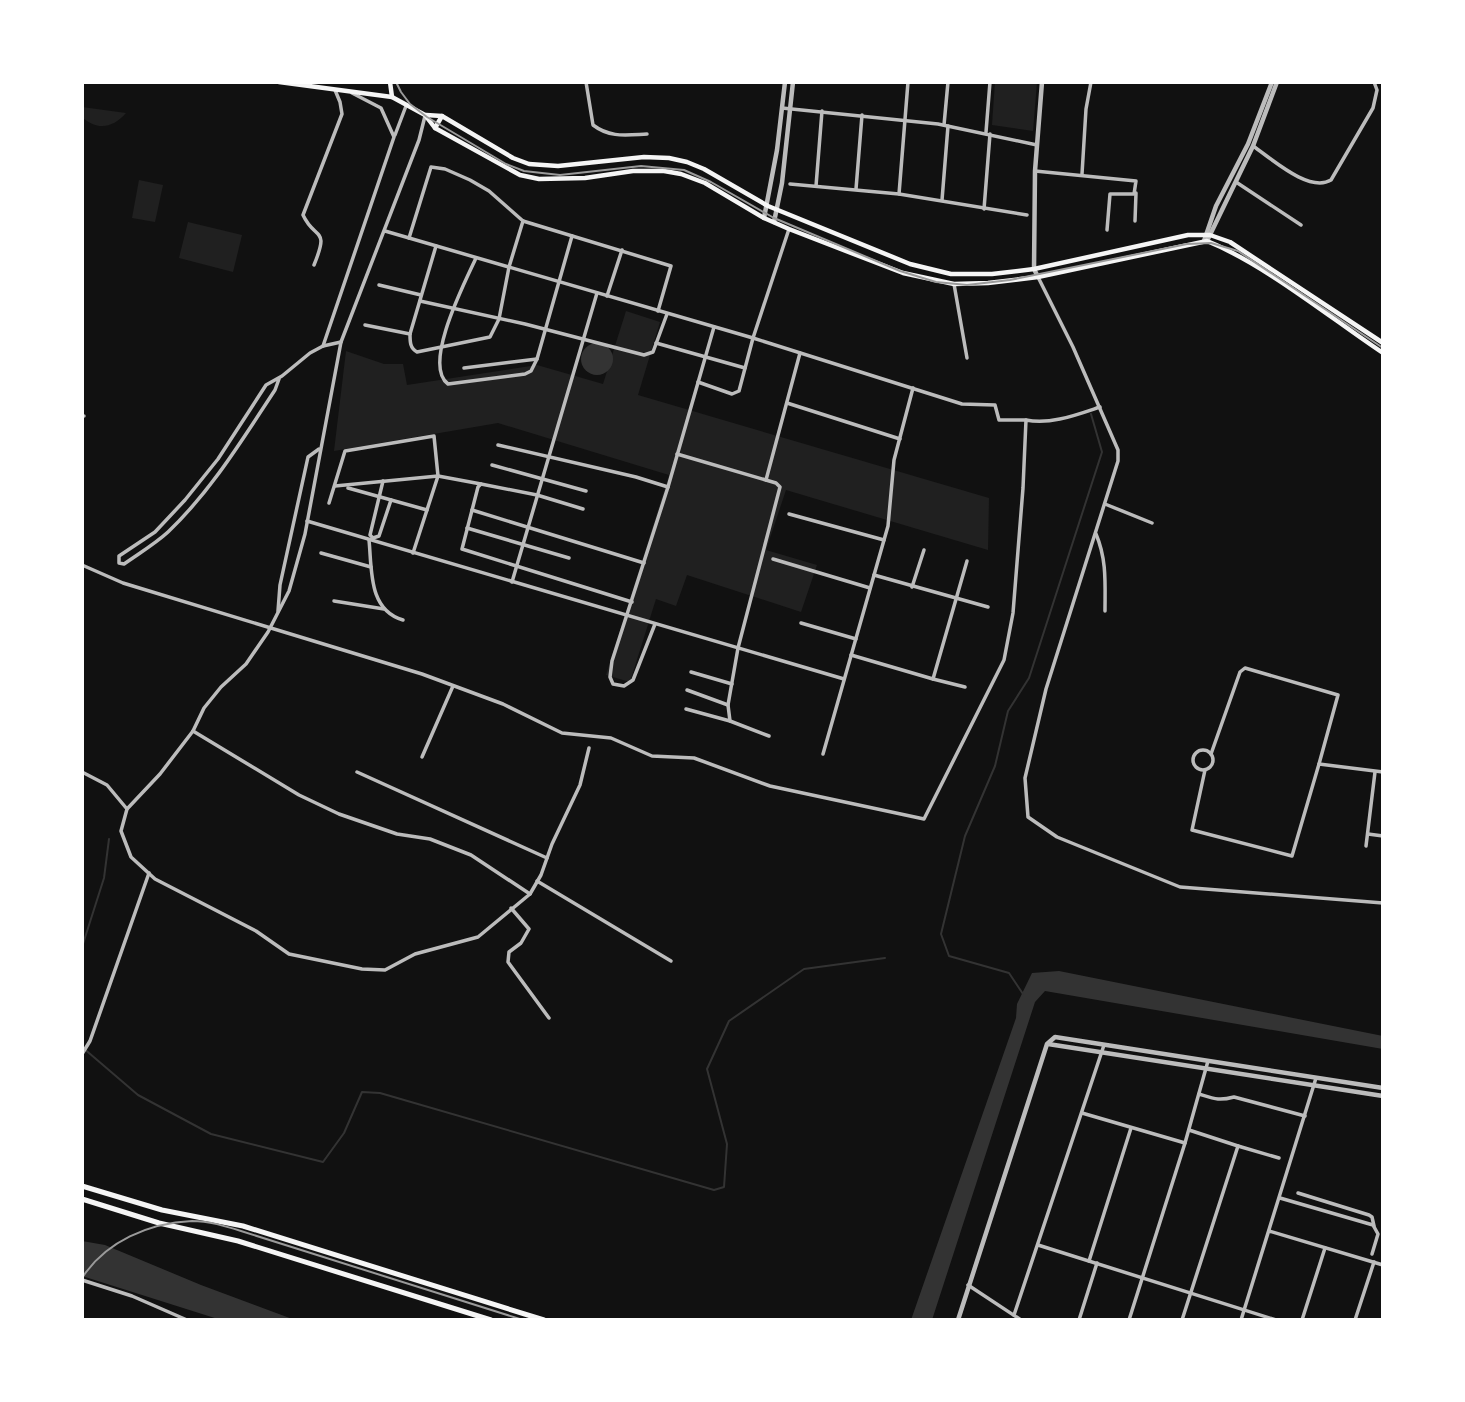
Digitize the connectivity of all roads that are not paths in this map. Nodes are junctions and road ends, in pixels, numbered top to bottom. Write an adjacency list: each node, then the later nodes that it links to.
1 (279, 82): 14 (main road)
2 (390, 82): 15 (main road)
3 (586, 82): 27 (street)
4 (785, 82): 17 (street)
5 (793, 82): 18 (street)
6 (908, 82): 23 (street)
7 (948, 82): 24 (street)
8 (990, 82): 26 (street)
9 (1042, 82): 29 (street)
10 (1091, 82): 32 (street)
11 (1272, 82): 30 (street)
12 (1277, 82): 30 (street)
13 (1374, 82): 30 (street)
14 (337, 89): 15 (main road); 28 (street); 60 (street)
15 (392, 97): 16 (main road)
16 (406, 106): 21 (main road); 28 (street)
17 (782, 108): 18 (street); 40 (street)
18 (791, 109): 19 (street); 42 (street)
19 (822, 111): 20 (street); 35 (street)
20 (862, 114): 23 (street); 36 (street)
21 (425, 115): 22 (main road); 25 (main road); 51 (street)
22 (442, 116): 25 (main road); 40 (main road)
23 (905, 120): 24 (street); 38 (street)
24 (946, 125): 26 (street); 39 (street)
25 (435, 128): 44 (main road)
26 (988, 133): 29 (street); 41 (street)
27 (647, 134)
28 (394, 136): 84 (street)
29 (1037, 145): 31 (street)
30 (1251, 145): 33 (street)
31 (1035, 172): 32 (street); 62 (street)
32 (1082, 175): 37 (street)
33 (1233, 181): 48 (street); 54 (street)
34 (790, 184): 35 (street)
35 (816, 186): 36 (street)
36 (856, 189): 38 (street)
37 (1136, 192): 46 (street); 50 (street)
38 (899, 194): 39 (street)
39 (942, 201): 41 (street)
40 (768, 206): 42 (main road); 44 (street)
41 (984, 209): 43 (street)
42 (777, 210): 47 (street); 57 (main road)
43 (1027, 215)
44 (764, 218): 47 (main road)
45 (523, 221): 52 (street); 53 (street); 61 (street)
46 (1135, 221)
47 (774, 222): 49 (main road)
48 (1301, 225)
49 (789, 229): 59 (main road); 79 (street)
50 (1107, 230)
51 (385, 231): 53 (street); 81 (street)
52 (572, 236): 56 (street); 64 (street)
53 (409, 238): 55 (street)
54 (1207, 238): 62 (main road); 63 (main road); 83 (main road); 87 (main road)
55 (436, 246): 58 (street); 68 (street)
56 (622, 250): 69 (street); 72 (street)
57 (877, 252): 59 (main road); 62 (main road)
58 (476, 258): 61 (street); 71 (street)
59 (873, 261): 65 (main road)
60 (314, 265)
61 (509, 267): 64 (street); 74 (street)
62 (1034, 269): 63 (street)
63 (1038, 277): 65 (main road); 97 (street)
64 (559, 282): 67 (street); 77 (street)
65 (954, 284): 89 (street)
66 (379, 285): 68 (street)
67 (597, 293): 69 (street); 80 (street)
68 (421, 295): 70 (street)
69 (607, 296): 72 (street)
70 (420, 301): 71 (street); 78 (street)
71 (453, 308): 74 (street); 85 (street)
72 (659, 311): 73 (street)
73 (667, 314): 76 (street); 82 (street)
74 (499, 318): 77 (street); 85 (street)
75 (365, 325): 78 (street)
76 (714, 327): 79 (street); 88 (street)
77 (545, 330): 80 (street); 90 (street)
78 (410, 334): 85 (street)
79 (753, 338): 86 (street); 92 (street)
80 (584, 340): 82 (street); 103 (street)
81 (341, 342): 84 (street); 101 (street)
82 (656, 343): 88 (street)
83 (1383, 343)
84 (323, 346): 93 (street)
85 (441, 346): 90 (street)
86 (800, 353): 95 (street); 96 (street)
87 (1383, 353)
88 (705, 357): 92 (street); 94 (street)
89 (967, 358)
90 (537, 359): 91 (street)
91 (464, 368)
92 (745, 368): 94 (street)
93 (279, 379): 109 (street); 114 (street)
94 (698, 382): 102 (street)
95 (913, 388): 98 (street); 99 (street)
96 (787, 403): 99 (street); 107 (street)
97 (1100, 407): 98 (street); 120 (street)
98 (1026, 420): 168 (street)
99 (900, 439): 133 (street)
100 (498, 445): 103 (street)
101 (319, 449): 125 (street); 155 (street)
102 (677, 454): 107 (street); 113 (street)
103 (550, 457): 106 (street); 113 (street)
104 (492, 465): 106 (street)
105 (438, 476): 108 (street); 110 (street); 111 (street); 122 (street)
106 (542, 480): 115 (street); 116 (street)
107 (766, 480): 162 (street)
108 (383, 481): 112 (street); 117 (street)
109 (198, 484): 114 (street); 114 (street)
110 (481, 484): 116 (street); 123 (street)
111 (335, 486): 112 (street); 119 (street)
112 (345, 486): 117 (street)
113 (668, 486): 141 (street)
114 (205, 490)
115 (586, 491)
116 (537, 495): 121 (street); 129 (street)
117 (380, 497): 118 (street); 118 (street)
118 (391, 500): 122 (street)
119 (328, 503)
120 (1104, 504): 126 (street); 131 (street)
121 (583, 509)
122 (427, 510): 137 (street)
123 (472, 510): 128 (street); 129 (street)
124 (789, 514): 133 (street)
125 (307, 521): 132 (street); 155 (street)
126 (1152, 523)
127 (1383, 524): 130 (street)
128 (467, 527): 134 (street); 143 (street)
129 (529, 527): 134 (street); 141 (street)
130 (1383, 532)
131 (1095, 533): 154 (street); 194 (street)
132 (369, 540): 137 (street); 144 (street)
133 (884, 540): 145 (street)
134 (523, 545): 138 (street); 143 (street)
135 (924, 550): 147 (street)
136 (321, 553): 144 (street)
137 (413, 553): 146 (street)
138 (569, 558)
139 (773, 559): 148 (street)
140 (967, 561): 149 (street)
141 (644, 563): 151 (street)
142 (82, 565): 160 (street)
143 (516, 565): 146 (street); 151 (street)
144 (372, 567): 153 (street)
145 (874, 575): 147 (street); 148 (street)
146 (512, 582): 156 (street)
147 (912, 587): 149 (street)
148 (870, 588): 161 (street)
149 (955, 599): 152 (street); 166 (street)
150 (334, 601): 153 (street)
151 (632, 602): 156 (street)
152 (988, 607)
153 (384, 610): 157 (street)
154 (1105, 611)
155 (278, 613): 160 (street)
156 (628, 616): 159 (street); 159 (street)
157 (403, 620)
158 (800, 623): 161 (street)
159 (654, 624): 162 (street)
160 (270, 628): 168 (street); 174 (street)
161 (856, 639): 163 (street)
162 (738, 648): 165 (street); 167 (street)
163 (851, 655): 165 (street); 166 (street)
164 (691, 672): 167 (street)
165 (844, 679): 177 (street)
166 (933, 679): 169 (street)
167 (732, 684): 171 (street)
168 (453, 685): 179 (street)
169 (965, 687)
170 (687, 690): 171 (street)
171 (728, 705): 173 (street)
172 (686, 709): 173 (street)
173 (730, 721): 175 (street)
174 (192, 732): 186 (street); 193 (street)
175 (769, 736)
176 (589, 748): 190 (street)
177 (823, 754)
178 (1211, 754): 180 (street); 181 (street); 181 (street)
179 (422, 757)
180 (1319, 764): 181 (street); 182 (street)
181 (1205, 769)
182 (1375, 771): 185 (street); 187 (street)
183 (82, 772): 186 (street)
184 (357, 772): 190 (street)
185 (1383, 772)
186 (127, 809): 191 (street)
187 (1368, 834): 188 (street); 189 (street)
188 (1383, 836)
189 (1366, 846)
190 (547, 858): 192 (street)
191 (149, 873): 195 (street); 201 (street)
192 (537, 881): 193 (street); 196 (street)
193 (530, 894): 195 (street)
194 (1383, 904)
195 (511, 908): 197 (street)
196 (671, 961)
197 (549, 1018)
198 (1047, 1044): 199 (street); 200 (street); 235 (street)
199 (1104, 1045): 200 (street); 202 (street)
200 (1101, 1053): 203 (street); 209 (street)
201 (82, 1054)
202 (1208, 1061): 203 (street); 204 (street)
203 (1208, 1069): 205 (street); 207 (street)
204 (1315, 1078): 205 (street); 206 (street)
205 (1315, 1086): 208 (street); 210 (street)
206 (1383, 1088)
207 (1199, 1094): 210 (street); 212 (street)
208 (1383, 1096)
209 (1082, 1113): 211 (street); 226 (street)
210 (1305, 1116): 219 (street)
211 (1131, 1128): 213 (street); 229 (street)
212 (1189, 1130): 213 (street); 214 (street)
213 (1185, 1143): 233 (street)
214 (1238, 1146): 215 (street); 236 (street)
215 (1279, 1158)
216 (82, 1186): 218 (main road)
217 (1298, 1193): 224 (street)
218 (112, 1195): 221 (main road); 222 (main road)
219 (1280, 1198): 224 (street); 225 (street)
220 (82, 1199): 221 (main road)
221 (108, 1207): 223 (main road)
222 (162, 1210): 223 (main road); 241 (main road)
223 (159, 1223): 240 (main road)
224 (1374, 1226): 228 (street)
225 (1269, 1231): 227 (street); 237 (street)
226 (1038, 1245): 229 (street); 238 (street)
227 (1325, 1248): 230 (street); 249 (street)
228 (1372, 1254)
229 (1089, 1261): 231 (street)
230 (1374, 1262): 232 (street); 250 (street)
231 (1097, 1263): 233 (street); 244 (street)
232 (1383, 1265)
233 (1141, 1278): 236 (street); 245 (street)
234 (82, 1280): 239 (street)
235 (968, 1285): 238 (street); 242 (street)
236 (1191, 1294): 237 (street); 246 (street)
237 (1244, 1310): 247 (street); 248 (street)
238 (1014, 1315): 243 (street)
239 (187, 1320)
240 (491, 1320)
241 (544, 1320)
242 (958, 1320)
243 (1021, 1320)
244 (1079, 1320)
245 (1129, 1320)
246 (1182, 1320)
247 (1241, 1320)
248 (1276, 1320)
249 (1302, 1320)
250 (1355, 1320)

